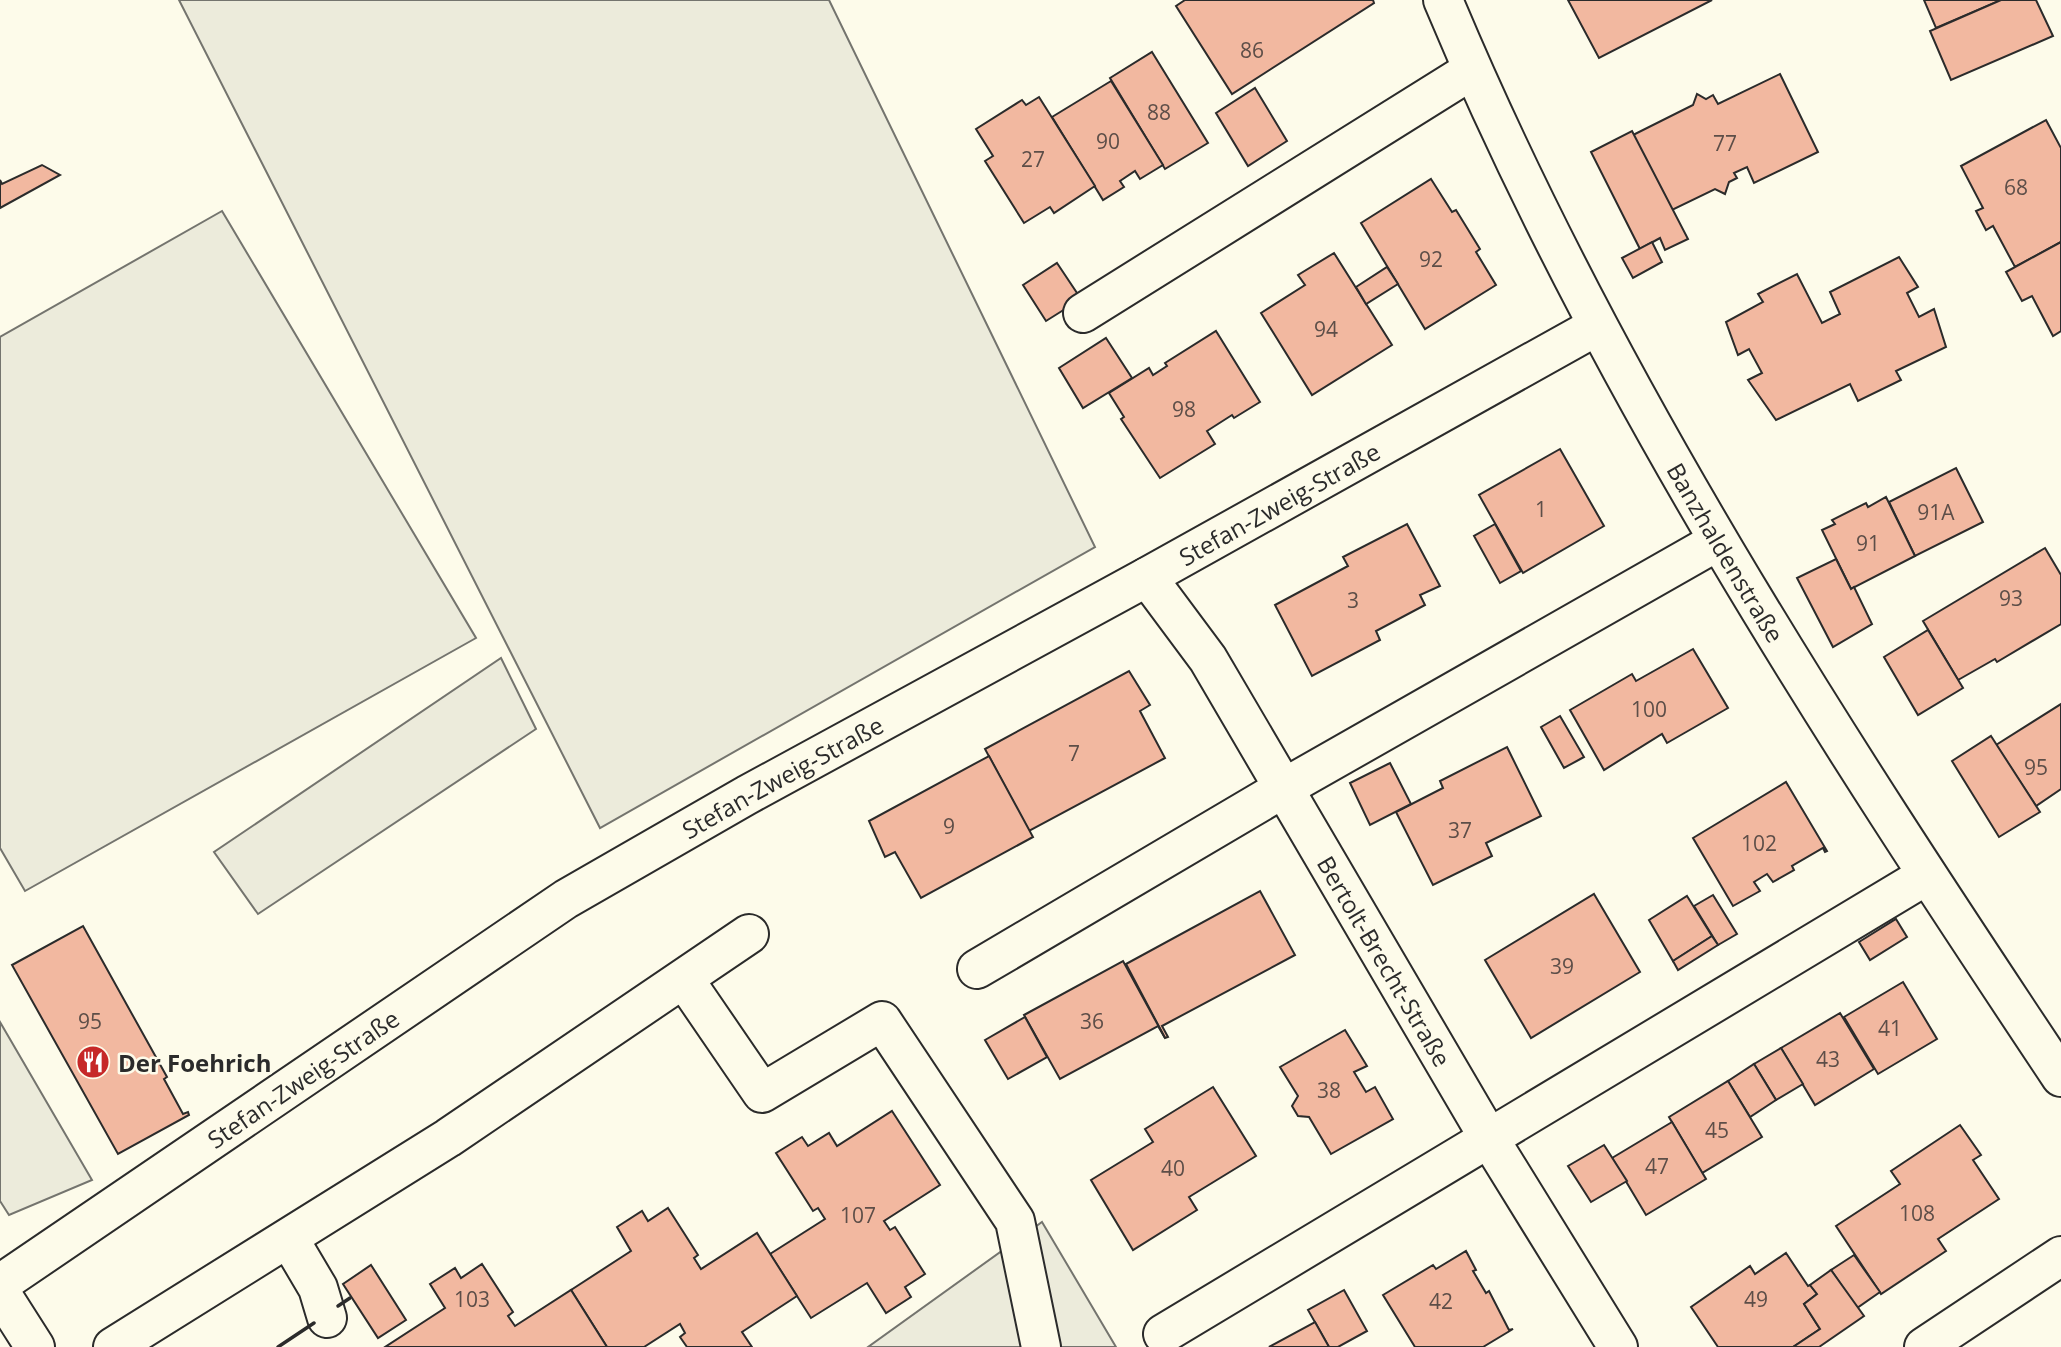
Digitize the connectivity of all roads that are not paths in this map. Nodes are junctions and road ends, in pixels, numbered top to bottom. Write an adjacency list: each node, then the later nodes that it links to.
1 (1443, 0): 2 (street, Banzhaldenstraße)
2 (1472, 70): 3 (street); 4 (street, Banzhaldenstraße)
3 (1083, 313)
4 (1597, 326): 5 (street, Banzhaldenstraße); 6 (street, Stefan-Zweig-Straße)
5 (1718, 541): 7 (street); 8 (street, Banzhaldenstraße)
6 (1147, 577): 7 (street, Bertolt-Brecht-Straße); 16 (street, Stefan-Zweig-Straße)
7 (1284, 788): 10 (street); 13 (street, Bertolt-Brecht-Straße)
8 (1927, 875): 12 (street, Banzhaldenstraße); 13 (street)
9 (749, 934): 11 (street)
10 (976, 969)
11 (684, 979): 14 (street); 22 (street)
12 (2061, 1077)
13 (1490, 1140): 19 (street); 23 (street, Bertolt-Brecht-Straße)
14 (289, 1239): 18 (street); 21 (street)
15 (2061, 1256): 24 (street)
16 (0, 1284)
17 (0, 1292): 20 (street)
18 (327, 1318)
19 (1163, 1334)
20 (35, 1347)
21 (113, 1347)
22 (1041, 1347)
23 (1618, 1347)
24 (1924, 1347)

